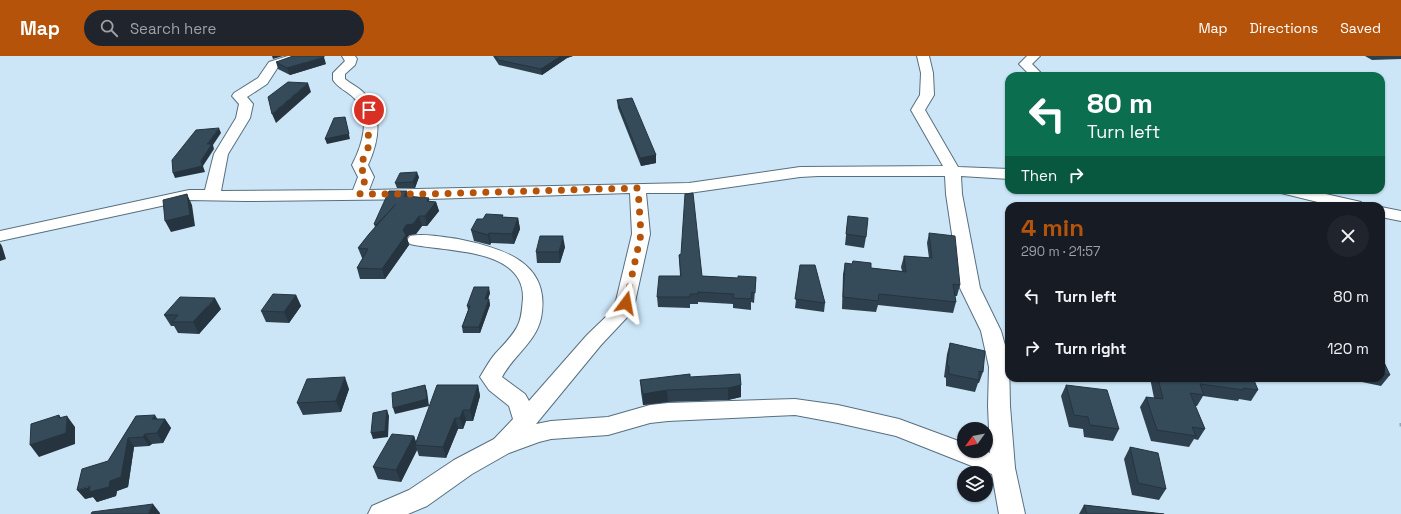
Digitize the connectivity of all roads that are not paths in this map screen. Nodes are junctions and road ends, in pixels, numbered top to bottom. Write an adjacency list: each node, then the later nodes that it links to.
1 (300, 56): 11 (street)
2 (348, 56): 9 (street)
3 (923, 56): 6 (street)
4 (1034, 56): 5 (street)
5 (1034, 72)
6 (952, 171): 7 (street); 8 (street); 19 (street)
7 (1005, 174)
8 (638, 188): 9 (street); 17 (street)
9 (360, 194): 11 (street)
10 (1304, 194): 12 (street)
11 (212, 195): 15 (street)
12 (1338, 202)
13 (1385, 213): 14 (street)
14 (1401, 216)
15 (0, 236)
16 (416, 240): 17 (street)
17 (525, 421): 18 (street)
18 (500, 446): 19 (street); 20 (street)
19 (1003, 468): 21 (street)
20 (381, 514)
21 (1012, 514)

